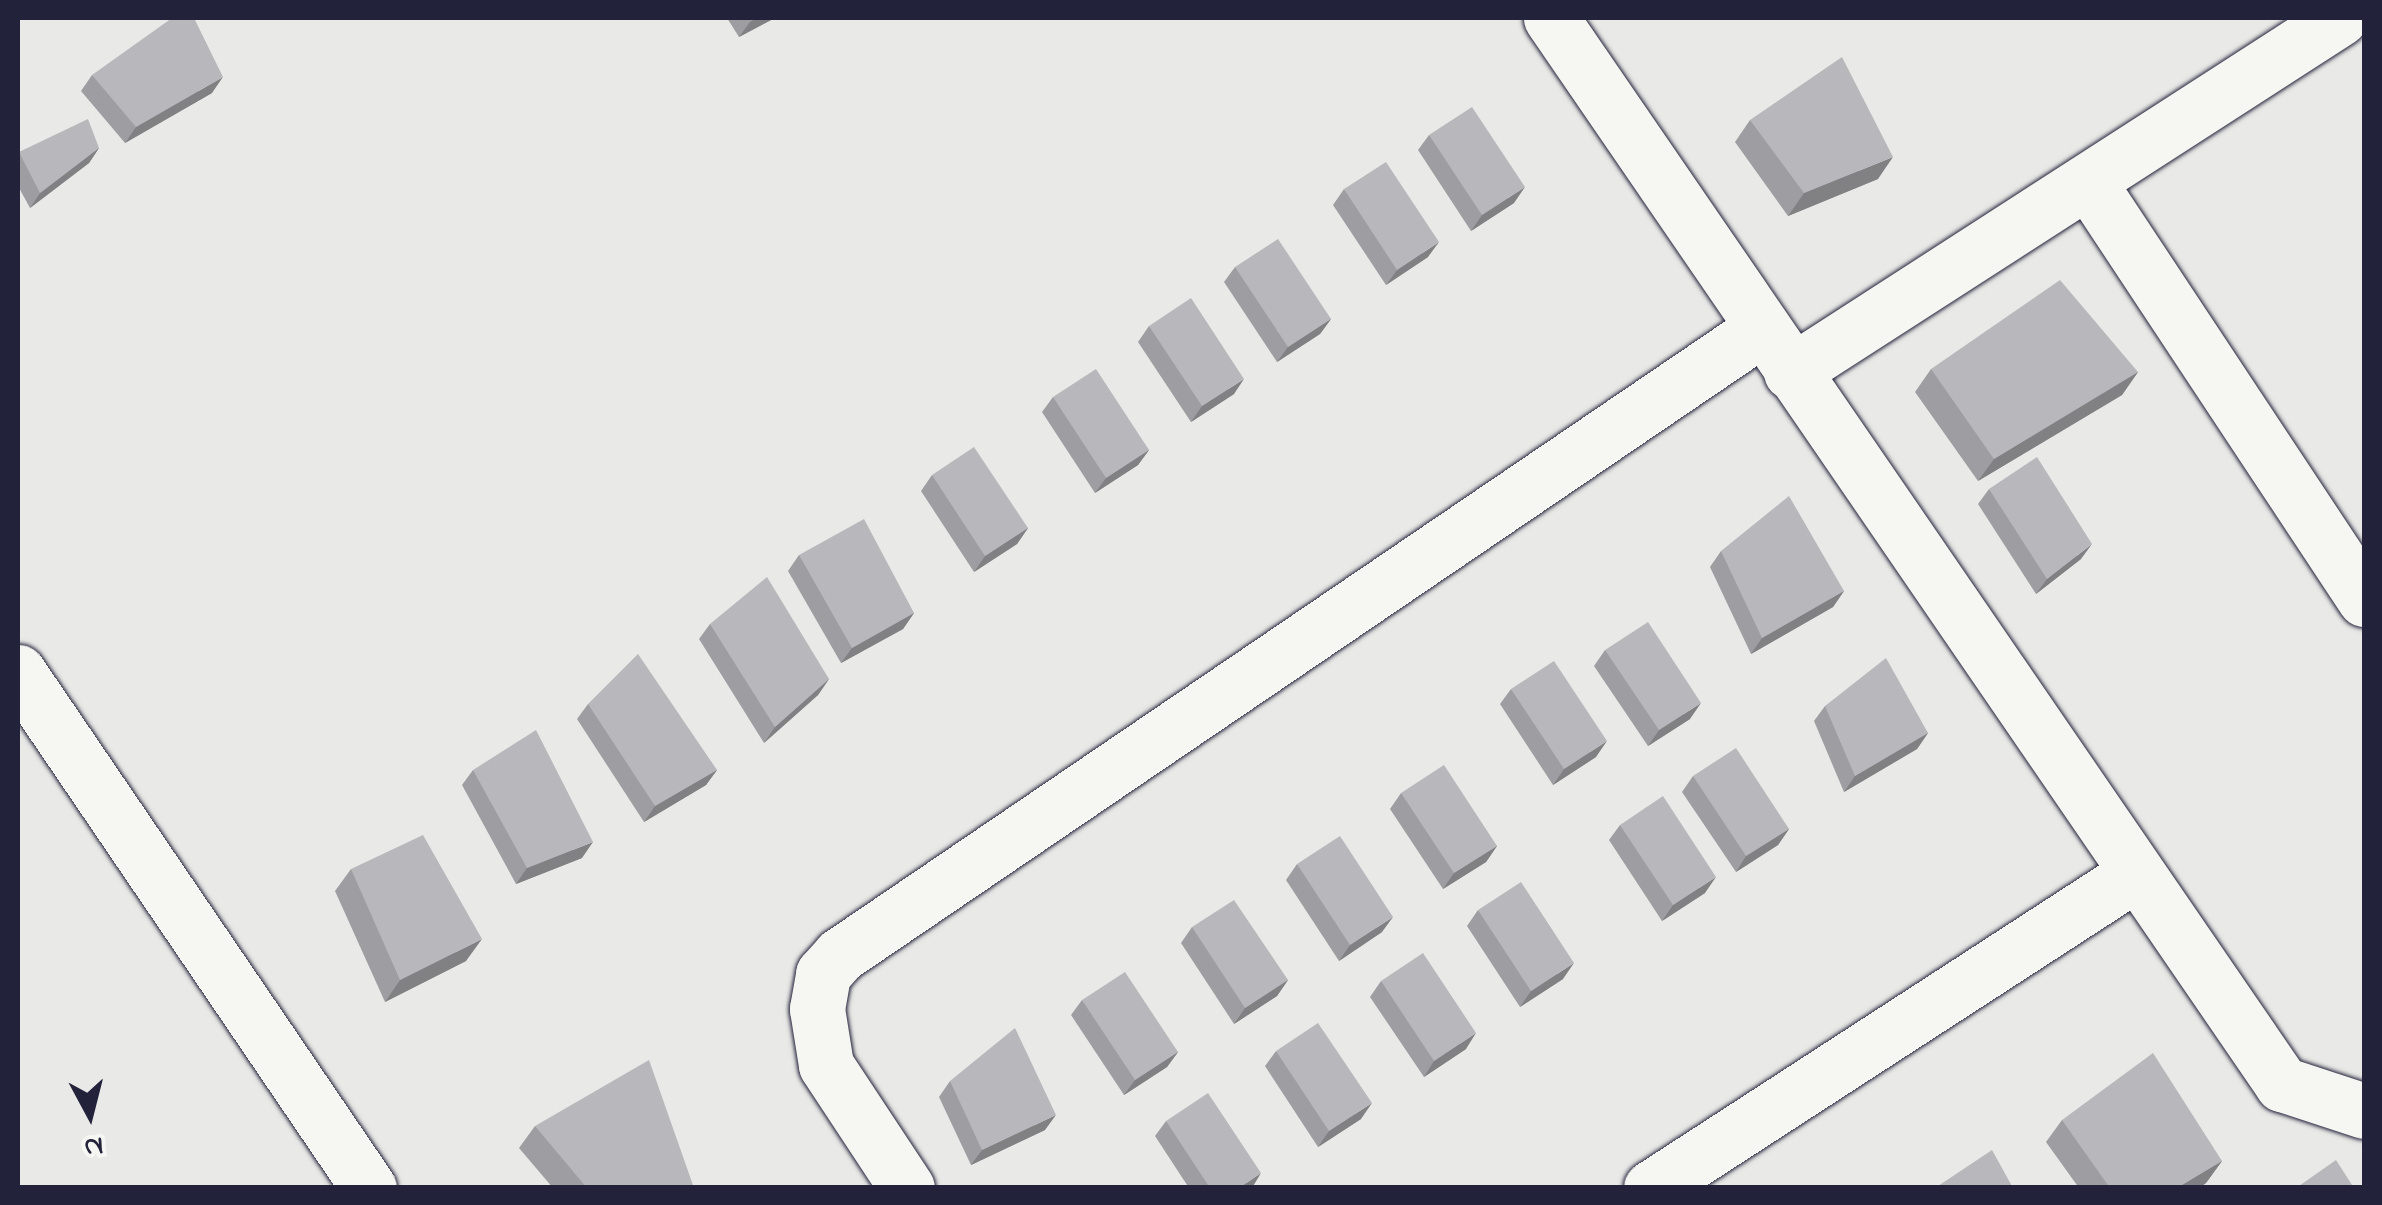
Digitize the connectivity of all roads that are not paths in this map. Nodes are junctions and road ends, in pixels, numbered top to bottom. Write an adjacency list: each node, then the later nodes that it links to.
1 (1551, 18): 4 (street)
2 (2340, 18): 3 (street)
3 (2089, 182): 4 (street); 5 (street)
4 (1777, 350): 7 (street); 10 (street)
5 (2364, 600)
6 (18, 672): 9 (street)
7 (2132, 876): 8 (street); 11 (street)
8 (2364, 1111)
9 (369, 1188)
10 (908, 1188)
11 (1651, 1188)

